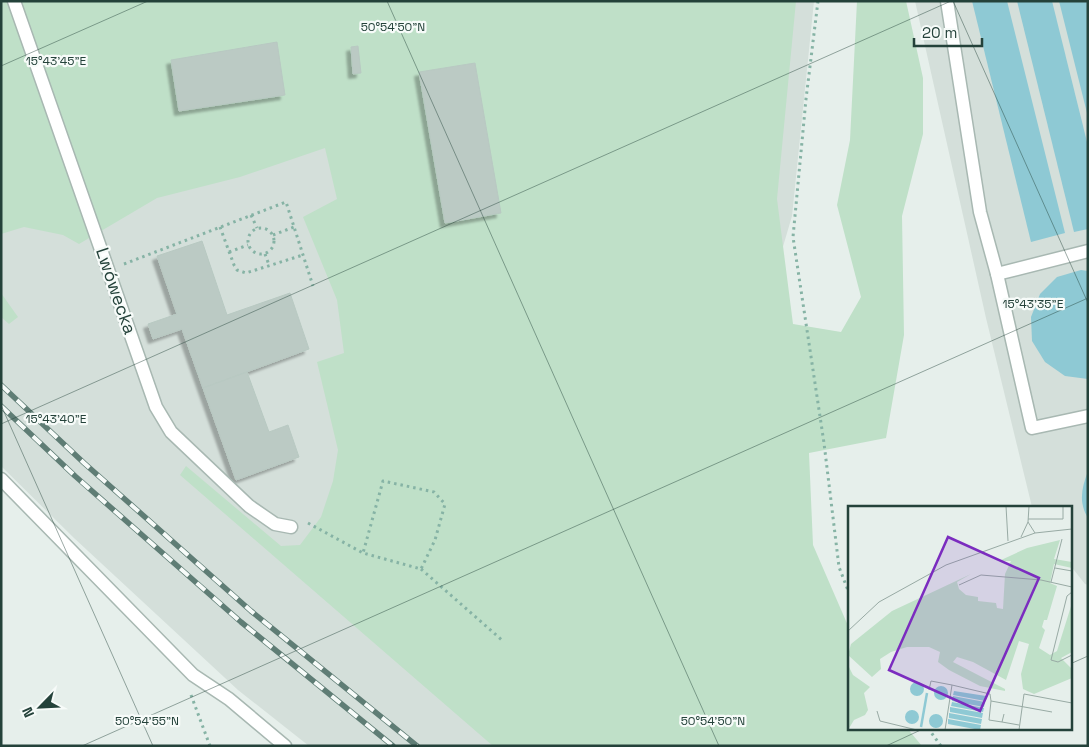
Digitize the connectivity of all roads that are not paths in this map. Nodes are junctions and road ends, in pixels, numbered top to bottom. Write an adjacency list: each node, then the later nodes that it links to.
1 (14, 1): 7 (lane, Lwówecka)
2 (947, 1): 4 (lane)
3 (1088, 251): 4 (lane)
4 (997, 274): 5 (lane)
5 (1088, 416)
6 (1, 479): 8 (lane)
7 (296, 523)
8 (285, 746)

